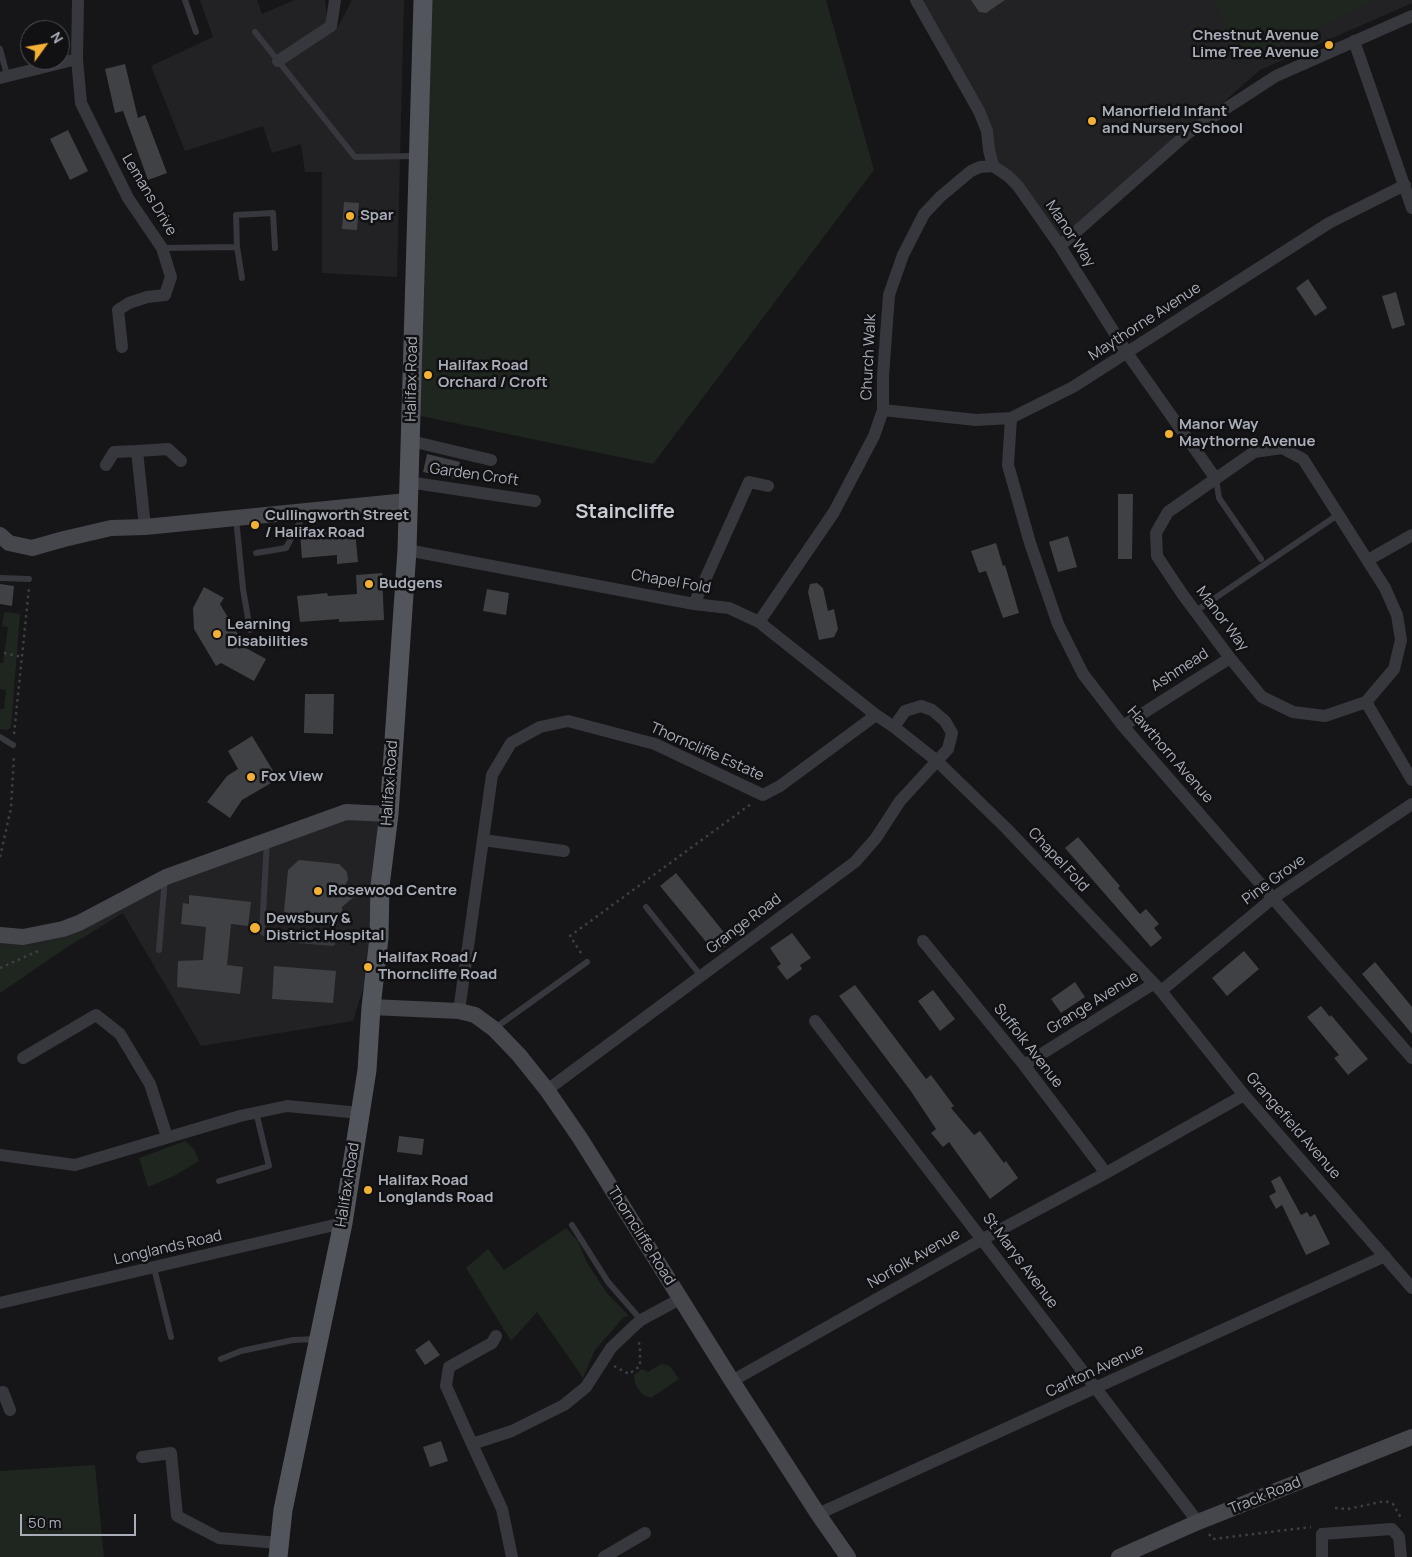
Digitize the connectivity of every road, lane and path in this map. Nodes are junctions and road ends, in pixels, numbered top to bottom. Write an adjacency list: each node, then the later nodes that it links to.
1 (78, 0): 11 (street, Lemans Drive)
2 (185, 0): 7 (lane)
3 (335, 0): 12 (street)
4 (423, 0): 14 (main road, Halifax Road)
5 (916, 0): 15 (street)
6 (1412, 16): 9 (street)
7 (196, 32)
8 (255, 32): 12 (lane)
9 (1354, 41): 16 (street); 18 (street)
10 (0, 49): 13 (lane)
11 (77, 59): 13 (street); 20 (street, Lemans Drive)
12 (278, 61): 14 (lane)
13 (4, 76)
14 (418, 156): 27 (main road, Halifax Road)
15 (993, 166): 18 (street, Manor Way); 25 (street, Church Walk)
16 (1405, 184): 17 (street); 24 (street, Maythorne Avenue)
17 (1412, 208)
18 (1060, 246): 24 (street, Manor Way)
19 (237, 247): 20 (lane); 21 (lane); 22 (lane)
20 (162, 248): 23 (street, Lemans Drive)
21 (275, 248)
22 (242, 278)
23 (122, 347)
24 (1127, 353): 26 (street, Maythorne Avenue); 32 (street, Manor Way)
25 (883, 410): 26 (street, Maythorne Avenue); 51 (street, Church Walk)
26 (1010, 418): 58 (street, Hawthorn Avenue)
27 (411, 441): 29 (street); 33 (main road, Halifax Road)
28 (137, 451): 30 (street); 31 (street); 40 (street)
29 (491, 460)
30 (181, 461)
31 (106, 465)
32 (1216, 479): 38 (street, Manor Way); 45 (lane); 50 (street, Manor Way)
33 (408, 482): 35 (main road, Halifax Road); 36 (street, Garden Croft)
34 (768, 486): 49 (street)
35 (407, 501): 37 (street); 43 (main road, Halifax Road)
36 (535, 501)
37 (306, 510): 39 (street); 44 (lane)
38 (1338, 514): 46 (street, Manor Way); 50 (lane)
39 (236, 517): 40 (street); 52 (lane)
40 (145, 527): 41 (street)
41 (0, 535)
42 (1412, 536): 46 (street)
43 (407, 550): 49 (street, Chapel Fold); 66 (main road, Halifax Road)
44 (256, 553)
45 (1261, 559)
46 (1368, 560): 56 (street, Manor Way)
47 (0, 578): 48 (lane)
48 (30, 579): 54 (path)
49 (694, 604): 51 (street, Chapel Fold)
50 (1196, 611): 55 (street, Manor Way)
51 (759, 622): 57 (street, Chapel Fold)
52 (250, 630)
53 (4, 653): 54 (path)
54 (22, 657): 61 (path)
55 (1230, 658): 56 (street, Manor Way); 58 (street, Ashmead)
56 (1366, 702): 63 (street)
57 (876, 715): 59 (street, Chapel Fold); 64 (street, Thorncliffe Estate)
58 (1123, 726): 72 (street, Hawthorn Avenue)
59 (894, 727): 62 (street, Chapel Fold); 62 (street)
60 (0, 737): 61 (lane)
61 (13, 745): 70 (path)
62 (937, 761): 79 (street, Grange Road); 80 (street, Chapel Fold)
63 (1412, 780)
64 (763, 795): 68 (street, Thorncliffe Estate); 78 (path)
65 (1412, 804): 72 (street, Pine Grove)
66 (389, 814): 67 (street); 81 (main road, Halifax Road)
67 (267, 840): 71 (street); 76 (lane)
68 (483, 840): 69 (street); 82 (street, Thorncliffe Estate)
69 (564, 851)
70 (0, 857)
71 (166, 877): 74 (street); 77 (lane)
72 (1273, 898): 80 (street, Pine Grove); 86 (street, Hawthorn Avenue)
73 (646, 907): 79 (lane)
74 (0, 935)
75 (923, 940): 87 (street, Suffolk Avenue)
76 (332, 943)
77 (159, 950)
78 (588, 962): 84 (lane)
79 (701, 976): 88 (street, Grange Road)
80 (1157, 987): 87 (street, Grange Avenue); 89 (street, Grangefield Avenue)
81 (371, 1007): 82 (street, Thorncliffe Road); 91 (main road, Halifax Road)
82 (459, 1011): 84 (street, Thorncliffe Road)
83 (814, 1021): 98 (street, St Marys Avenue)
84 (494, 1029): 88 (street, Thorncliffe Road)
85 (24, 1058): 92 (street)
86 (1412, 1058)
87 (1024, 1065): 94 (street, Suffolk Avenue)
88 (547, 1090): 102 (street, Thorncliffe Road)
89 (1244, 1095): 94 (street, Norfolk Avenue); 99 (street, Grangefield Avenue)
90 (256, 1112): 91 (street); 92 (street); 95 (lane)
91 (360, 1113): 96 (main road, Halifax Road)
92 (167, 1138): 93 (street)
93 (0, 1155)
94 (1106, 1173): 98 (street, Norfolk Avenue)
95 (219, 1181)
96 (343, 1223): 100 (street, Longlands Road); 107 (main road, Halifax Road)
97 (572, 1225): 104 (lane)
98 (983, 1239): 110 (street, Norfolk Avenue); 111 (street, St Marys Avenue)
99 (1385, 1256): 101 (street, Grangefield Avenue); 111 (street, Carlton Avenue)
100 (154, 1268): 103 (street, Longlands Road); 106 (lane)
101 (1410, 1282)
102 (680, 1299): 104 (street); 110 (street, Thorncliffe Road)
103 (0, 1303)
104 (637, 1324): 109 (street); 109 (path)
105 (496, 1336): 115 (street)
106 (171, 1337)
107 (319, 1339): 108 (lane); 123 (main road, Halifax Road)
108 (221, 1358)
109 (603, 1361): 115 (street)
110 (732, 1381): 118 (street, Thorncliffe Road)
111 (1097, 1388): 118 (street, Carlton Avenue); 119 (street, St Marys Avenue)
112 (0, 1393): 113 (street)
113 (10, 1410)
114 (1412, 1438): 119 (street, Track Road)
115 (472, 1444): 124 (street)
116 (142, 1457): 123 (street)
117 (1335, 1508): 120 (path)
118 (818, 1514): 126 (street, Thorncliffe Road)
119 (1198, 1522): 122 (path); 127 (street, Track Road)
120 (1404, 1526)
121 (645, 1533): 125 (street)
122 (1322, 1534): 128 (street); 129 (street)
123 (278, 1550)
124 (512, 1557)
125 (604, 1557)
126 (848, 1557)
127 (1119, 1557)
128 (1322, 1557)
129 (1401, 1557)

